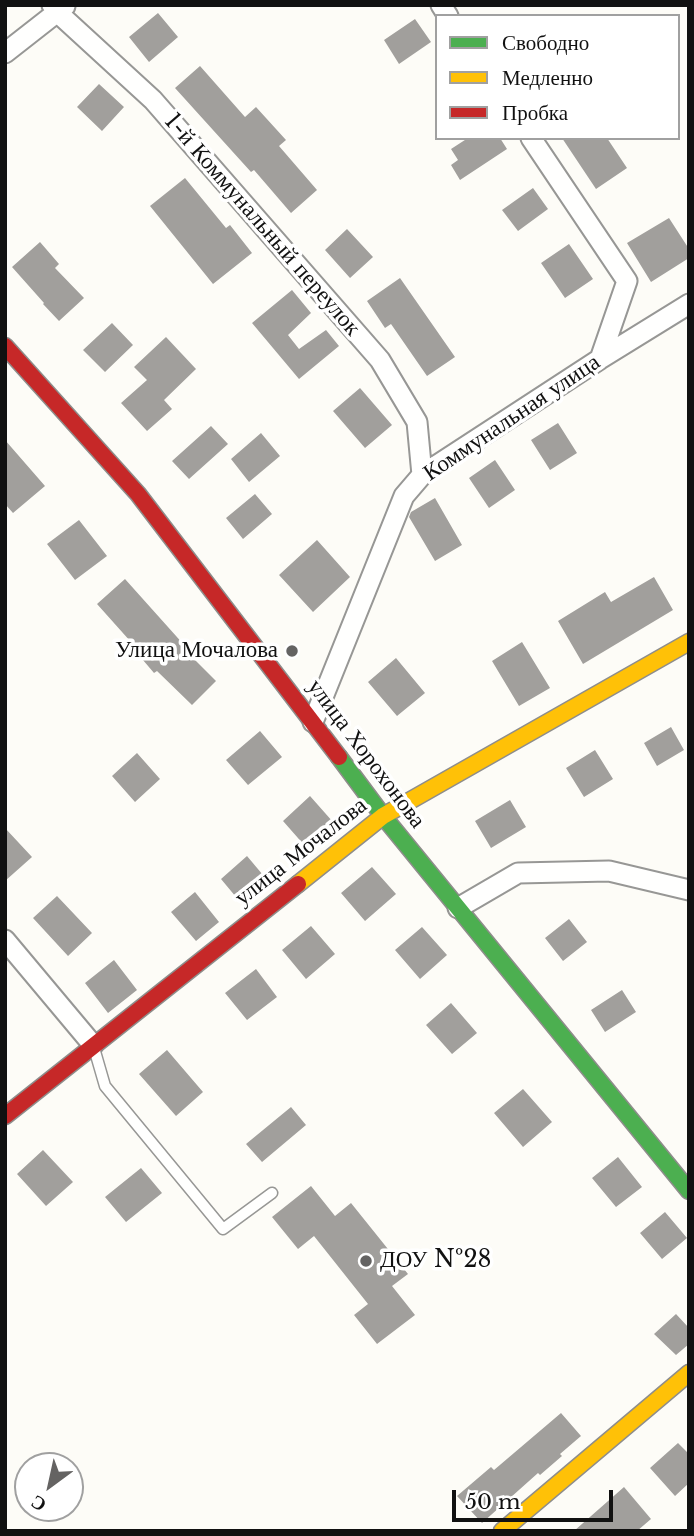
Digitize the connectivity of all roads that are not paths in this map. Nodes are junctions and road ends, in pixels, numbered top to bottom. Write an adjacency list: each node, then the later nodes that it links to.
1 (58, 8): 2 (street); 7 (street, 1-й Коммунальный переулок)
2 (5, 53)
3 (532, 140): 6 (street)
4 (689, 304): 6 (street, Коммунальная улица)
5 (5, 346): 9 (street, улица Хорохонова)
6 (600, 359): 7 (street, Коммунальная улица)
7 (422, 475): 9 (street, Коммунальная улица)
8 (689, 642): 10 (street, улица Мочалова)
9 (313, 722): 10 (street, улица Хорохонова)
10 (383, 816): 12 (street, улица Хорохонова); 14 (street, улица Мочалова)
11 (689, 890): 12 (street)
12 (458, 908): 16 (street, улица Хорохонова)
13 (5, 940): 14 (street)
14 (93, 1045): 15 (street, улица Мочалова); 17 (lane)
15 (5, 1116)
16 (689, 1191)
17 (272, 1193)
18 (689, 1373): 19 (street)
19 (502, 1531)

